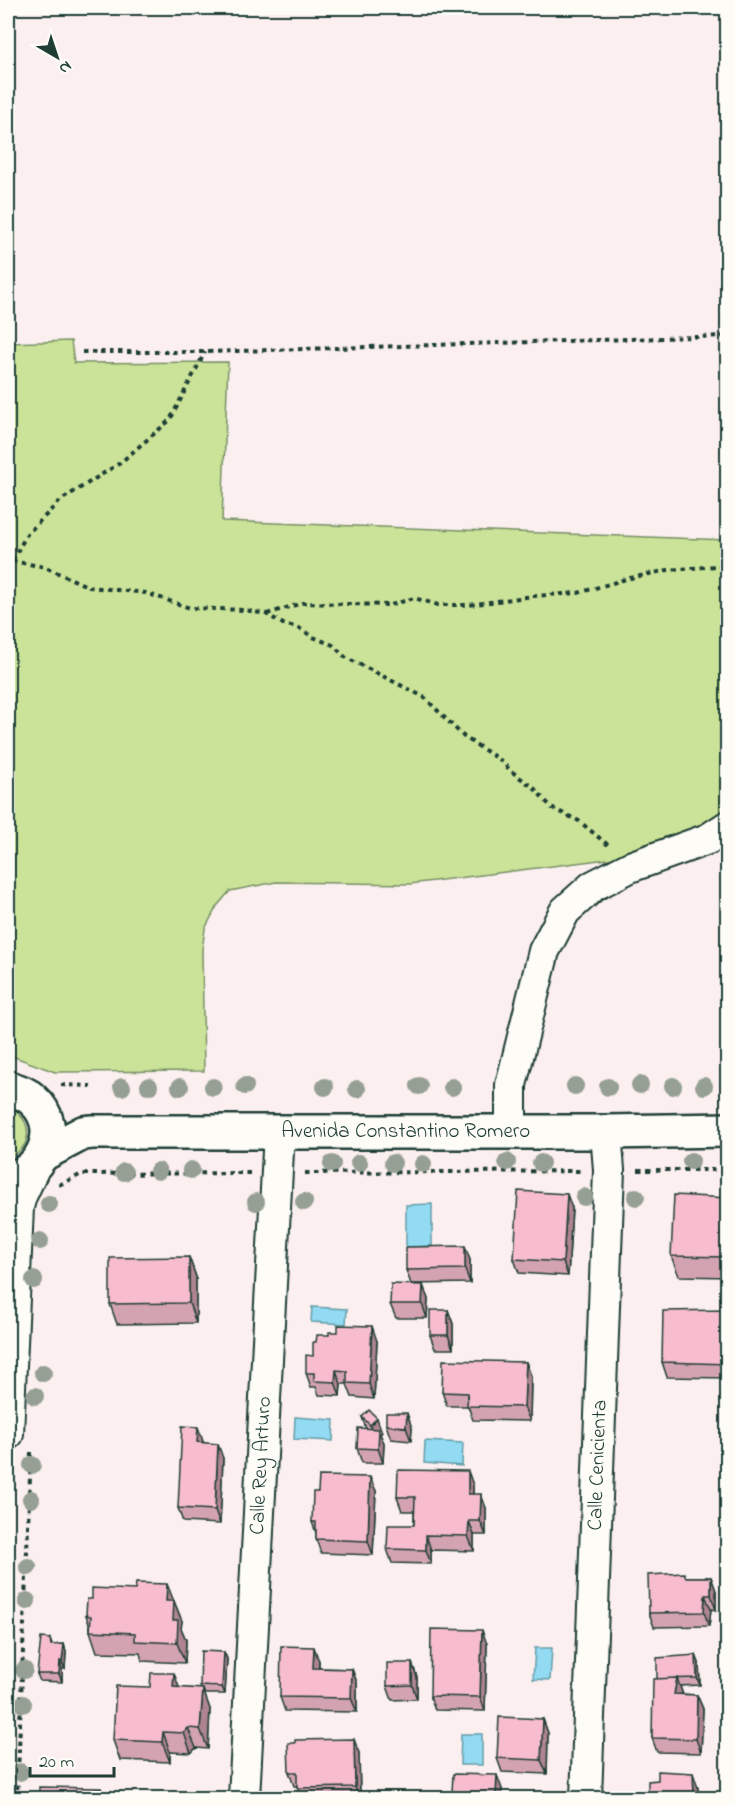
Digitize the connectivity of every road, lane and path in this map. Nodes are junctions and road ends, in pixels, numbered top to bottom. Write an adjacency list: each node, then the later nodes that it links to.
1 (728, 336): 3 (path)
2 (82, 352): 3 (path)
3 (205, 352): 4 (path)
4 (12, 561): 6 (path); 7 (path)
5 (728, 565): 7 (path)
6 (8, 568)
7 (266, 614): 9 (path)
8 (728, 826): 9 (street)
9 (630, 867): 13 (street)
10 (8, 1088): 11 (street, Avenida Constantino Romero)
11 (43, 1113): 14 (street, Avenida Constantino Romero); 20 (street)
12 (728, 1130): 16 (street, Avenida Constantino Romero)
13 (511, 1131): 15 (street, Avenida Constantino Romero); 16 (street, Avenida Constantino Romero)
14 (83, 1132): 15 (street, Avenida Constantino Romero); 20 (street, Avenida Constantino Romero)
15 (279, 1132): 19 (street, Calle Rey Arturo)
16 (606, 1132): 17 (street, Calle Cenicienta)
17 (609, 1170): 18 (path); 19 (path); 24 (street, Calle Cenicienta)
18 (728, 1170)
19 (277, 1173): 20 (path); 23 (street, Calle Rey Arturo)
20 (21, 1190): 21 (street)
21 (19, 1437): 22 (path)
22 (17, 1798)
23 (244, 1798)
24 (585, 1798)

